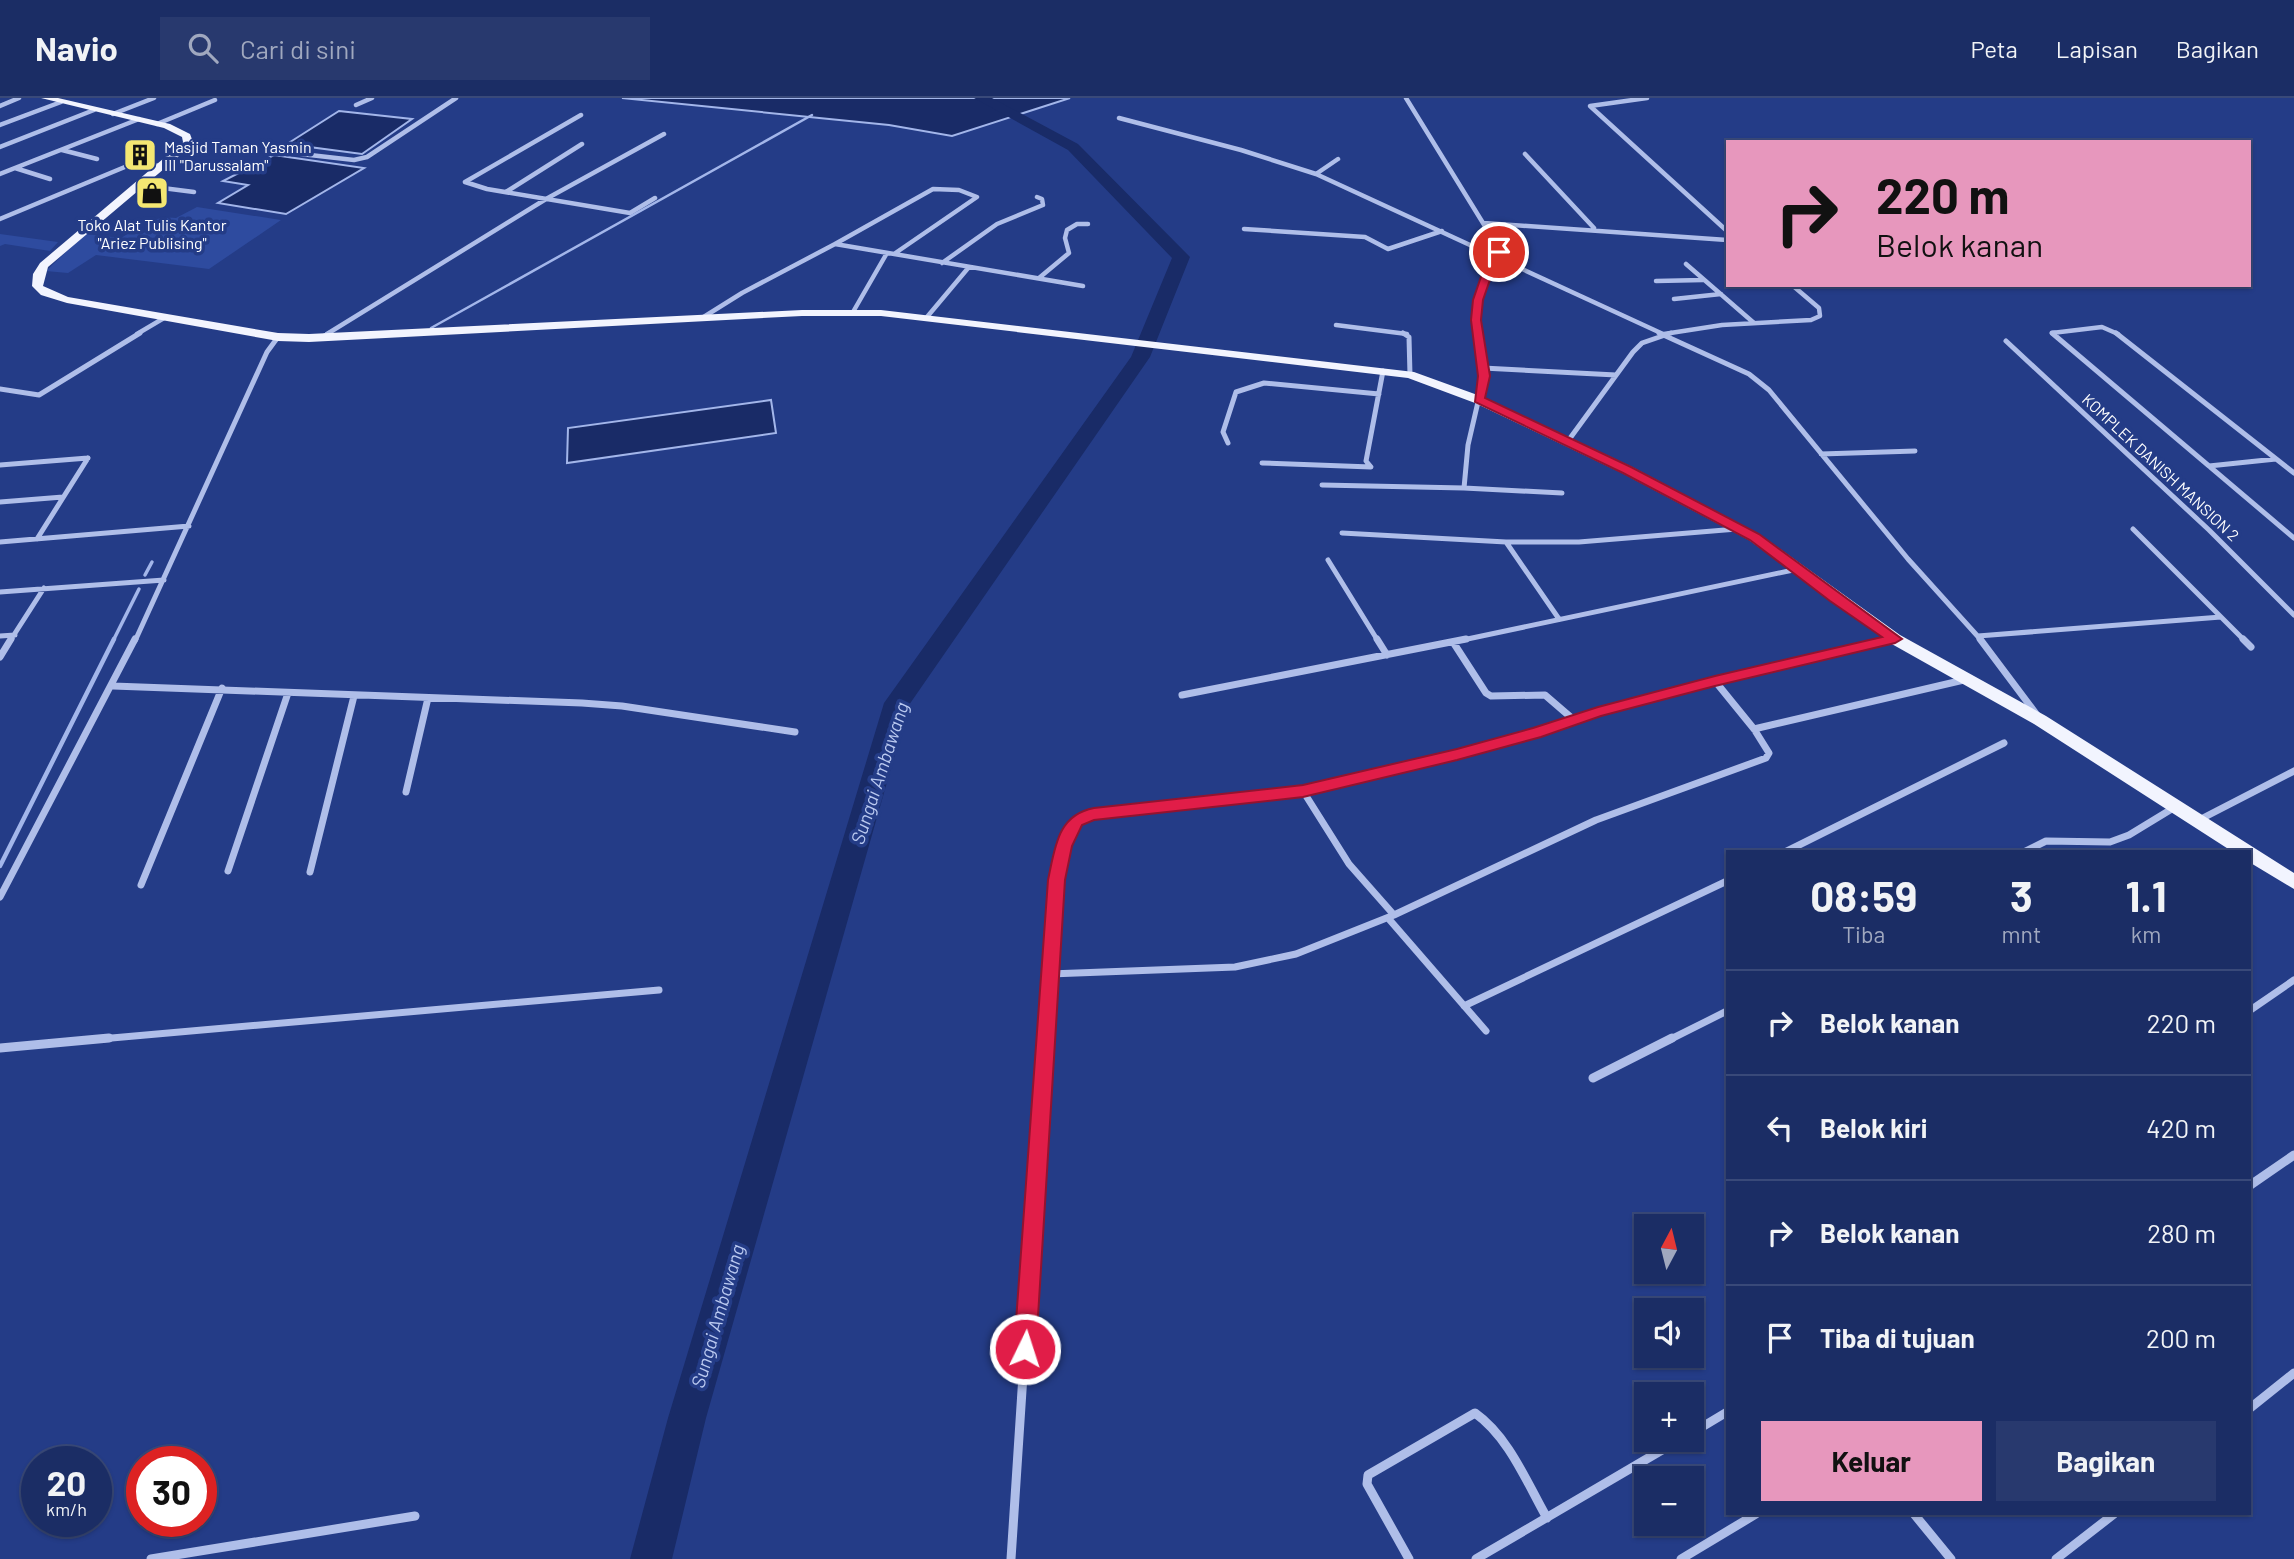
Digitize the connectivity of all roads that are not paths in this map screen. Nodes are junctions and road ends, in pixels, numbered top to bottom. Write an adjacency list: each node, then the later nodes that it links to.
1 (19, 98): 10 (street)
2 (154, 98): 12 (street)
3 (372, 98): 9 (street)
4 (456, 98): 22 (street)
5 (1406, 98): 38 (street)
6 (1647, 98): 42 (street)
7 (56, 100): 11 (main road); 17 (street)
8 (215, 100): 16 (street)
9 (356, 105)
10 (0, 106)
11 (94, 110): 12 (main road); 20 (street)
12 (113, 114): 15 (main road)
13 (581, 116): 33 (street)
14 (1119, 118): 29 (street)
15 (139, 120): 16 (main road); 21 (street)
16 (157, 124): 26 (main road)
17 (0, 125)
18 (664, 134): 36 (street)
19 (582, 144): 33 (street)
20 (0, 147)
21 (61, 149): 24 (street); 27 (street)
22 (301, 154)
23 (1525, 154): 41 (street)
24 (97, 159)
25 (1338, 159): 29 (street)
26 (163, 166): 31 (main road); 37 (street)
27 (14, 168): 28 (street); 30 (street)
28 (0, 174)
29 (1316, 174): 43 (street)
30 (50, 179)
31 (139, 185): 32 (street); 61 (main road)
32 (194, 192)
33 (506, 192): 36 (street)
34 (1037, 197): 49 (street)
35 (655, 198): 36 (street)
36 (546, 200): 67 (street)
37 (0, 219)
38 (1484, 223): 41 (street); 48 (street)
39 (1088, 224): 52 (street)
40 (1244, 229): 43 (street)
41 (1595, 229): 44 (street)
42 (1726, 230)
43 (1442, 231): 48 (street)
44 (1726, 240)
45 (835, 244): 46 (street); 47 (street); 62 (street)
46 (887, 254): 47 (street); 59 (street)
47 (894, 255): 49 (street)
48 (1497, 257): 65 (street); 69 (street)
49 (942, 262): 51 (street)
50 (1686, 264): 53 (street)
51 (969, 267): 52 (street); 60 (street)
52 (1039, 278): 55 (street)
53 (1704, 280): 54 (street); 57 (street)
54 (1656, 281)
55 (1083, 286)
56 (1794, 287): 63 (street)
57 (1721, 294): 58 (street); 63 (street)
58 (1674, 299)
59 (853, 312): 60 (main road); 62 (main road)
60 (927, 317): 70 (main road)
61 (164, 318): 66 (main road); 73 (street)
62 (702, 318): 67 (main road)
63 (1754, 323): 65 (street)
64 (1336, 325): 71 (street)
65 (1664, 333): 72 (street); 79 (street)
66 (278, 337): 67 (main road); 90 (street)
67 (320, 338)
68 (2006, 341): 103 (street, KOMPLEK DANISH MANSION 2)
69 (1483, 368): 72 (street); 75 (street)
70 (1383, 371): 71 (main road); 74 (street)
71 (1410, 375): 75 (main road)
72 (1616, 375): 76 (street)
73 (0, 389)
74 (1379, 394): 77 (street); 81 (street)
75 (1479, 400): 76 (main road); 86 (street)
76 (1568, 441): 91 (main road)
77 (1228, 443)
78 (1915, 451): 79 (street)
79 (1821, 454): 108 (street)
80 (2276, 459): 83 (street); 83 (street); 84 (street)
81 (1262, 463)
82 (0, 465): 88 (street)
83 (2209, 466): 94 (street)
84 (2294, 473)
85 (1322, 485): 86 (street)
86 (1464, 488): 87 (street)
87 (1562, 494)
88 (63, 497): 89 (street); 95 (street)
89 (0, 502)
90 (189, 526): 95 (street); 100 (street)
91 (1739, 529): 97 (street); 99 (main road)
92 (2133, 529): 104 (street)
93 (1342, 533): 97 (street)
94 (2294, 538)
95 (37, 539): 96 (street)
96 (0, 542)
97 (1506, 542): 105 (street)
98 (1328, 560): 112 (street)
99 (1798, 569): 105 (street); 109 (main road)
100 (164, 580): 101 (street); 116 (street)
101 (44, 588): 102 (street); 106 (street)
102 (0, 592)
103 (2294, 615)
104 (2221, 617): 108 (street); 111 (street)
105 (1559, 619): 110 (street)
106 (15, 635): 107 (street); 113 (street)
107 (0, 636)
108 (1978, 636): 123 (street)
109 (1895, 639): 114 (main road); 115 (street)
110 (1453, 642): 112 (street); 122 (street)
111 (2251, 647)
112 (1388, 655): 119 (street)
113 (0, 657)
114 (1969, 679): 123 (main road); 124 (street)
115 (1715, 681): 122 (street); 124 (street)
116 (113, 686): 117 (street); 141 (street)
117 (222, 688): 118 (street); 140 (street)
118 (288, 693): 120 (street); 136 (street)
119 (1182, 695)
120 (354, 696): 121 (street); 137 (street)
121 (428, 698): 125 (street); 129 (street)
122 (1574, 720): 128 (street)
123 (2040, 720): 130 (main road)
124 (1754, 729): 142 (street)
125 (795, 732)
126 (2004, 743): 132 (street)
127 (2294, 771): 131 (street)
128 (1303, 791): 142 (street); 143 (street)
129 (406, 792)
130 (2177, 806): 131 (main road); 133 (street)
131 (2199, 820): 134 (main road)
132 (1789, 850)
133 (2028, 850)
134 (2244, 850)
135 (2251, 855): 139 (main road)
136 (228, 871)
137 (310, 873)
138 (1726, 881): 146 (street)
139 (2294, 881)
140 (141, 885)
141 (0, 897)
142 (1391, 917): 143 (street); 146 (street)
143 (1050, 974): 165 (street)
144 (2294, 980): 147 (street)
145 (659, 990): 150 (street)
146 (1464, 1006): 149 (street)
147 (2251, 1010)
148 (1726, 1012): 151 (street)
149 (1486, 1031)
150 (0, 1048)
151 (1593, 1079)
152 (2294, 1155): 153 (street)
153 (2251, 1185)
154 (2294, 1373): 155 (street)
155 (2251, 1407)
156 (1726, 1413): 157 (street)
157 (1704, 1426)
158 (1659, 1452): 163 (street)
159 (1754, 1515): 168 (street)
160 (1915, 1515): 169 (street)
161 (2113, 1515): 170 (street)
162 (415, 1516): 164 (street)
163 (1547, 1518): 166 (street); 167 (street)
164 (151, 1559)
165 (1011, 1559)
166 (1409, 1559)
167 (1476, 1559)
168 (1681, 1559)
169 (1951, 1559)
170 (2056, 1559)

